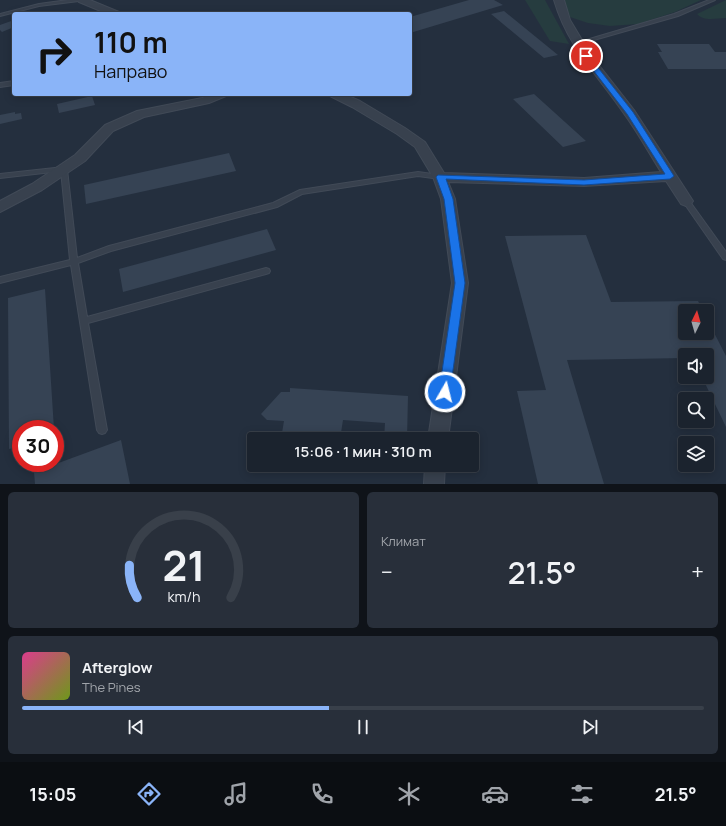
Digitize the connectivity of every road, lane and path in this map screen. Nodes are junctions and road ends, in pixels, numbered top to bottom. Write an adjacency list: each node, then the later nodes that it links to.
1 (80, 0): 4 (street); 5 (lane)
2 (559, 0): 6 (street)
3 (713, 0): 6 (lane)
4 (111, 12)
5 (0, 15)
6 (578, 43): 13 (street)
7 (12, 83): 8 (lane)
8 (0, 85)
9 (217, 96): 11 (street)
10 (338, 96): 14 (street)
11 (64, 168): 12 (lane); 16 (street); 18 (lane)
12 (0, 176)
13 (670, 176): 14 (street); 15 (street)
14 (440, 177): 18 (lane); 23 (street)
15 (686, 201): 17 (lane)
16 (0, 207)
17 (726, 257)
18 (74, 262): 20 (lane); 21 (lane)
19 (266, 272): 21 (lane)
20 (0, 280)
21 (84, 321): 22 (lane)
22 (102, 430)
23 (439, 432)
24 (435, 472): 25 (street)
25 (434, 484)

